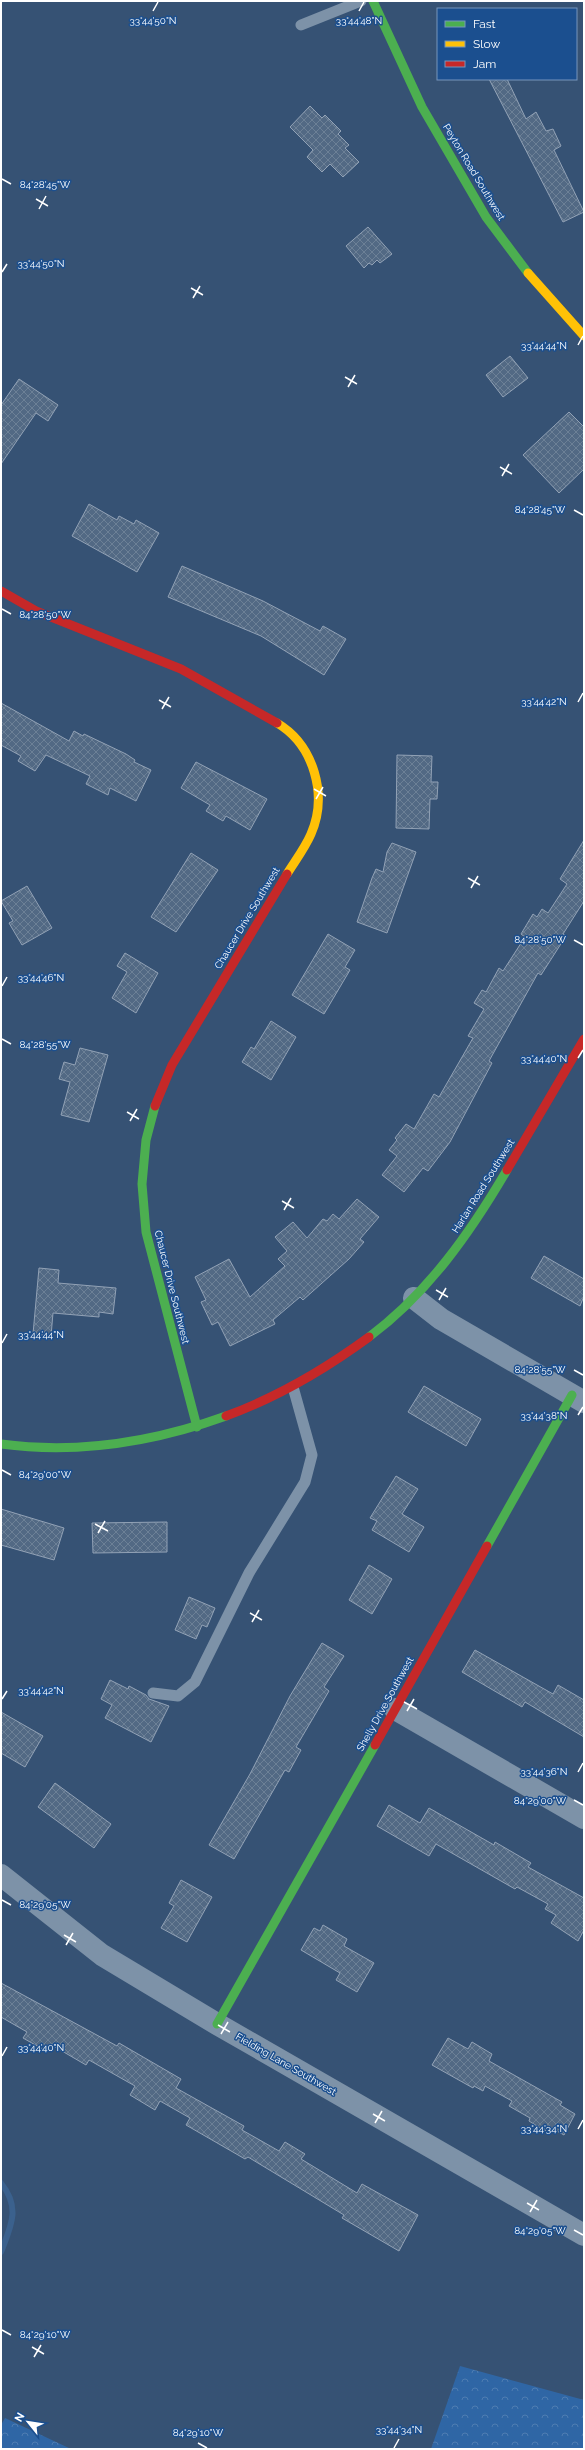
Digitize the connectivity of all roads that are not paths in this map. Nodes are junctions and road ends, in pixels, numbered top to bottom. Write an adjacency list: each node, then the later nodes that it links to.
1 (361, 1): 3 (lane)
2 (373, 1): 4 (street, Peyton Road Southwest)
3 (301, 25)
4 (584, 336)
5 (1, 591): 10 (street, Chaucer Drive Southwest)
6 (584, 1039): 7 (street, Harlan Road Southwest)
7 (414, 1298): 8 (street, Harlan Road Southwest); 9 (street)
8 (293, 1387): 10 (street, Harlan Road Southwest); 12 (lane)
9 (580, 1398): 13 (street, Shelly Drive Southwest)
10 (197, 1427): 11 (street, Harlan Road Southwest)
11 (1, 1444)
12 (153, 1693)
13 (395, 1709): 14 (street); 16 (street, Shelly Drive Southwest)
14 (584, 1818)
15 (1, 1875): 16 (street, Fielding Lane Southwest)
16 (217, 2024): 17 (street, Fielding Lane Southwest)
17 (584, 2235)

